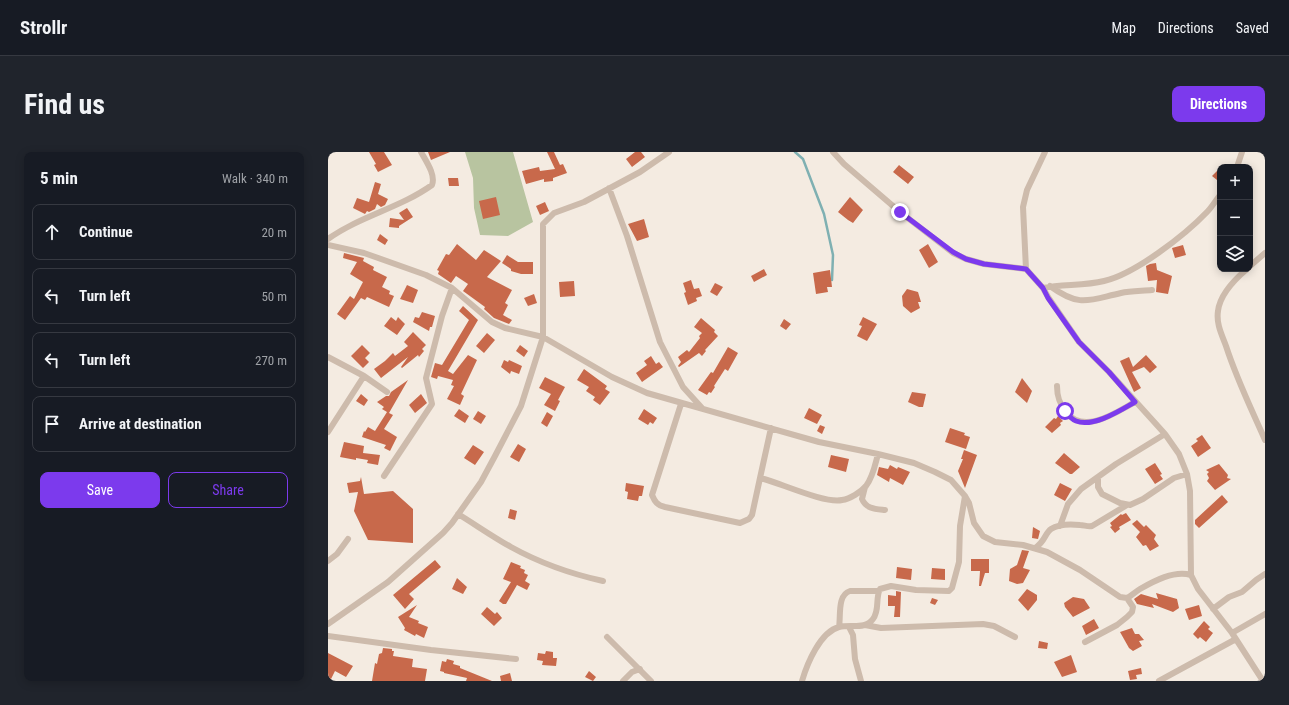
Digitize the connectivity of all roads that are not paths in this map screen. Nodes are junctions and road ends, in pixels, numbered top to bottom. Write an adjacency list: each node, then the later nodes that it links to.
1 (421, 152): 9 (street)
2 (669, 152): 7 (street)
3 (833, 152): 13 (street)
4 (1045, 152): 13 (street)
5 (1242, 152): 6 (street)
6 (1238, 164)
7 (609, 188): 19 (street); 26 (street)
8 (1217, 199): 15 (street)
9 (328, 239)
10 (328, 245): 16 (street)
11 (1265, 253): 12 (street)
12 (1253, 263)
13 (1026, 269): 17 (street)
14 (1244, 272): 30 (street)
15 (1050, 286): 17 (street); 18 (street)
16 (452, 288): 19 (street); 33 (street)
17 (1043, 288): 24 (street)
18 (1152, 290)
19 (543, 337): 25 (street); 40 (street)
20 (328, 357): 21 (street)
21 (364, 376): 23 (street); 28 (street)
22 (1057, 386): 24 (street)
23 (387, 392)
24 (1135, 402): 29 (street)
25 (681, 404): 26 (street); 35 (street)
26 (702, 408): 27 (street)
27 (771, 428): 31 (street); 35 (street)
28 (328, 432)
29 (1165, 434): 32 (street); 34 (street)
30 (1265, 440)
31 (878, 454): 36 (street); 37 (street)
32 (1187, 474): 38 (street); 46 (street)
33 (384, 476)
34 (1098, 477): 38 (street); 41 (street)
35 (760, 478): 36 (street)
36 (865, 487): 39 (street)
37 (965, 496): 43 (street); 48 (street)
38 (1127, 505): 41 (street)
39 (885, 510)
40 (458, 514): 47 (street); 52 (street)
41 (1060, 526): 43 (street)
42 (348, 539): 44 (street)
43 (1035, 548): 49 (street)
44 (328, 561)
45 (1265, 574): 50 (street)
46 (1191, 575): 49 (street); 50 (street)
47 (603, 581)
48 (879, 591): 53 (street); 54 (street)
49 (1126, 598): 61 (street)
50 (1213, 609): 56 (street)
51 (1265, 614): 56 (street)
52 (328, 624)
53 (865, 625): 55 (street); 59 (street)
54 (839, 627): 55 (street); 66 (street)
55 (850, 627): 67 (street)
56 (1232, 633): 60 (street)
57 (328, 636): 62 (street)
58 (607, 637): 63 (street)
59 (1015, 637)
60 (1236, 639): 68 (street); 69 (street)
61 (1085, 642)
62 (516, 659)
63 (640, 669): 64 (street); 65 (street)
64 (623, 681)
65 (651, 681)
66 (802, 681)
67 (861, 681)
68 (1159, 681)
69 (1263, 681)

